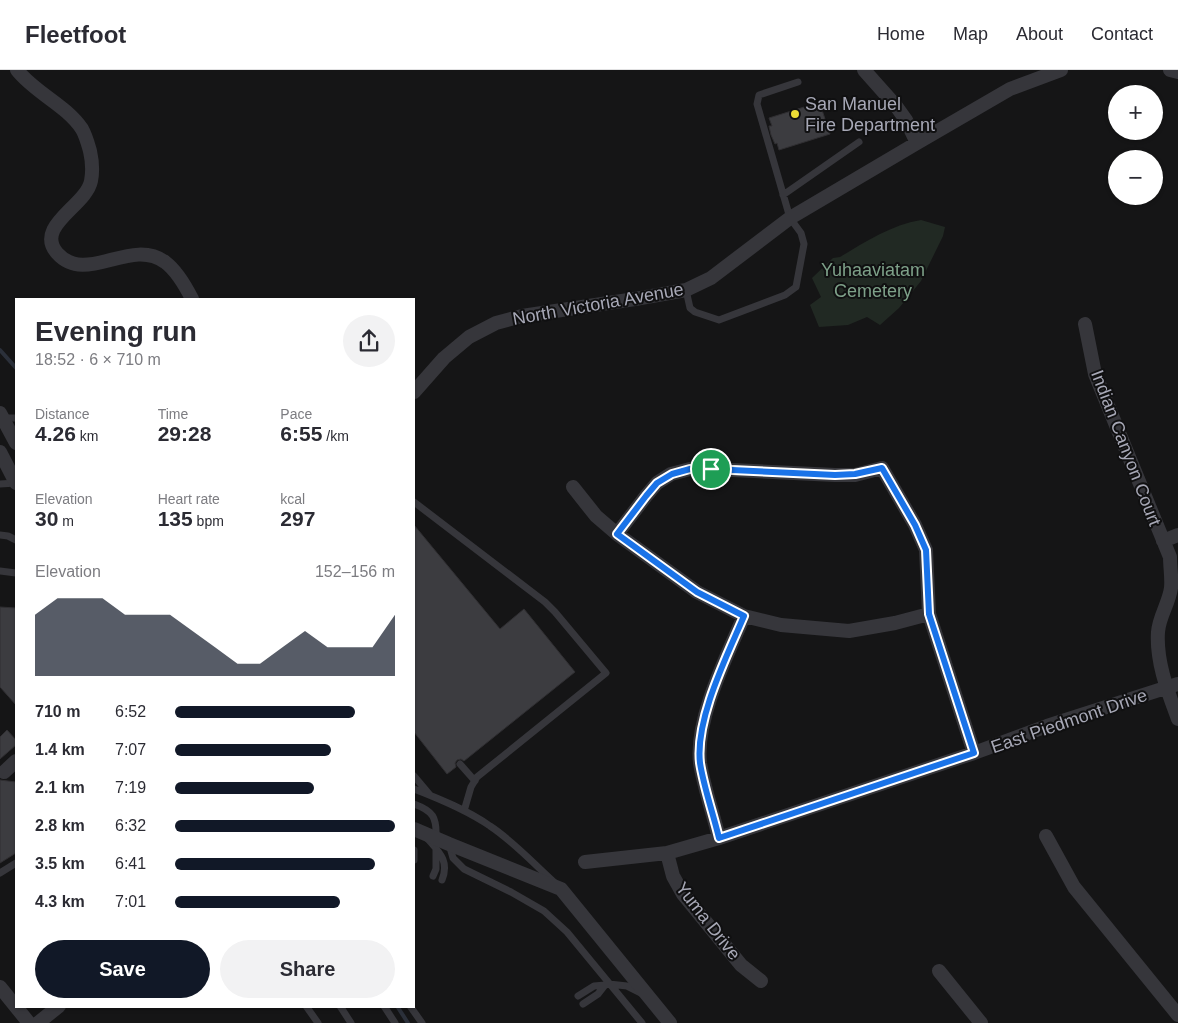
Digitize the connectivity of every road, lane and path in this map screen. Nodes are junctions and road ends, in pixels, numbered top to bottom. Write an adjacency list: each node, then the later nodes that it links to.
1 (17, 70): 12 (street)
2 (864, 70): 8 (street)
3 (1061, 70): 8 (street, North Victoria Avenue)
4 (1170, 70): 5 (street)
5 (1178, 72)
6 (798, 82): 9 (lane)
7 (859, 142): 9 (lane)
8 (917, 142): 10 (street, North Victoria Avenue)
9 (783, 195): 10 (lane)
10 (790, 218): 11 (street, North Victoria Avenue); 11 (lane)
11 (686, 290): 14 (street, North Victoria Avenue)
12 (191, 298)
13 (1085, 324): 27 (street, Indian Canyon Court)
14 (415, 391)
15 (5, 417): 16 (street)
16 (11, 435)
17 (0, 452): 18 (street)
18 (15, 481)
19 (15, 483): 20 (lane)
20 (0, 484)
21 (573, 487): 23 (street)
22 (415, 503): 39 (lane)
23 (617, 534): 30 (street); 31 (street)
24 (0, 535): 26 (lane)
25 (1178, 535): 27 (street)
26 (15, 540)
27 (1163, 541): 32 (street, Indian Canyon Court)
28 (0, 571): 29 (lane)
29 (15, 574)
30 (929, 614): 31 (street); 34 (street)
31 (744, 616): 46 (street)
32 (1172, 686): 33 (street, Indian Canyon Court); 34 (street, East Piedmont Drive)
33 (1178, 719)
34 (974, 753): 46 (street, East Piedmont Drive)
35 (15, 762): 37 (street)
36 (460, 764): 39 (lane)
37 (4, 772)
38 (415, 777): 41 (lane)
39 (475, 781): 43 (lane)
40 (415, 789): 41 (lane)
41 (430, 795): 43 (lane)
42 (415, 804): 47 (lane)
43 (464, 810): 54 (lane)
44 (417, 830): 47 (street)
45 (1046, 836): 69 (street)
46 (719, 838): 48 (street, East Piedmont Drive)
47 (440, 844): 52 (lane); 53 (lane); 54 (street); 57 (lane)
48 (667, 853): 49 (street, East Piedmont Drive); 56 (street, Yuma Drive)
49 (585, 862)
50 (15, 864): 51 (lane)
51 (0, 873)
52 (433, 876)
53 (442, 880)
54 (561, 889): 60 (street)
55 (940, 970): 79 (street)
56 (761, 981)
57 (607, 984): 59 (lane); 60 (lane); 61 (lane); 77 (lane)
58 (0, 987): 62 (street)
59 (578, 996)
60 (648, 996): 78 (street)
61 (583, 1004)
62 (15, 1006)
63 (16, 1008): 70 (street)
64 (56, 1008): 71 (street)
65 (307, 1008): 72 (lane)
66 (341, 1008): 73 (lane); 74 (lane)
67 (385, 1008): 75 (lane)
68 (411, 1008): 76 (lane)
69 (1178, 1015)
70 (28, 1023)
71 (38, 1023)
72 (318, 1023)
73 (351, 1023)
74 (355, 1023)
75 (395, 1023)
76 (422, 1023)
77 (642, 1023)
78 (670, 1023)
79 (981, 1023)

